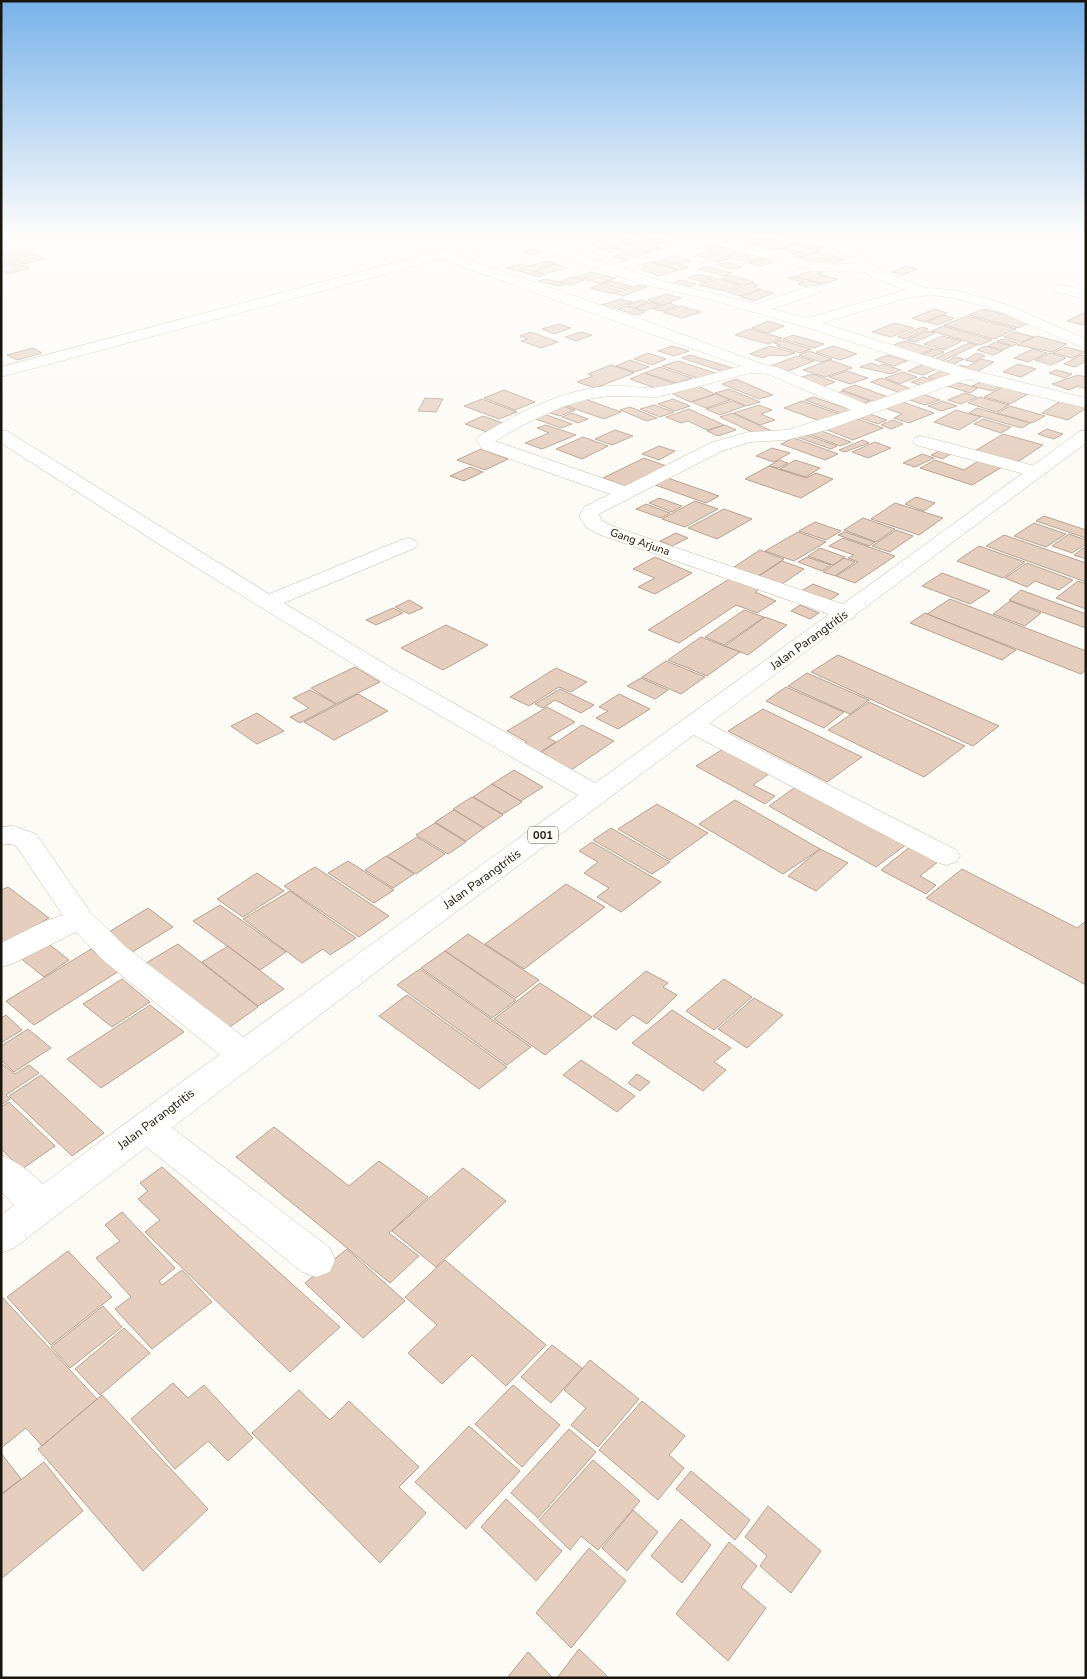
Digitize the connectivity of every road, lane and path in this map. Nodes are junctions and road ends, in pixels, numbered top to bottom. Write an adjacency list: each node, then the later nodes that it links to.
1 (211, 316): 9 (street)
2 (619, 316): 8 (street)
3 (784, 316): 6 (street)
4 (829, 316): 6 (street)
5 (1027, 316): 7 (street)
6 (807, 323): 10 (street)
7 (1086, 345)
8 (760, 368): 12 (street); 17 (street)
9 (1, 372)
10 (966, 374): 11 (street); 12 (street, Gang Arjuna)
11 (1086, 403)
12 (864, 409): 17 (street, Gang Arjuna)
13 (1, 435): 19 (street)
14 (1086, 435): 16 (street, Jalan Parangtritis / 001)
15 (922, 441): 16 (street)
16 (1036, 472): 20 (street, Jalan Parangtritis / 001)
17 (626, 493): 20 (street, Gang Arjuna)
18 (408, 544): 19 (street)
19 (269, 602): 22 (street)
20 (846, 613): 21 (street, Jalan Parangtritis / 001)
21 (693, 725): 22 (street, Jalan Parangtritis / 001); 24 (street)
22 (597, 795): 27 (street, Jalan Parangtritis / 001)
23 (1, 836): 25 (street)
24 (946, 856)
25 (81, 920): 26 (street); 27 (street)
26 (1, 956)
27 (242, 1054): 28 (street, Jalan Parangtritis / 001)
28 (146, 1127): 30 (street, Jalan Parangtritis / 001); 32 (street)
29 (1, 1170): 30 (street)
30 (41, 1206): 31 (street, Jalan Parangtritis / 001)
31 (1, 1237)
32 (316, 1260)

